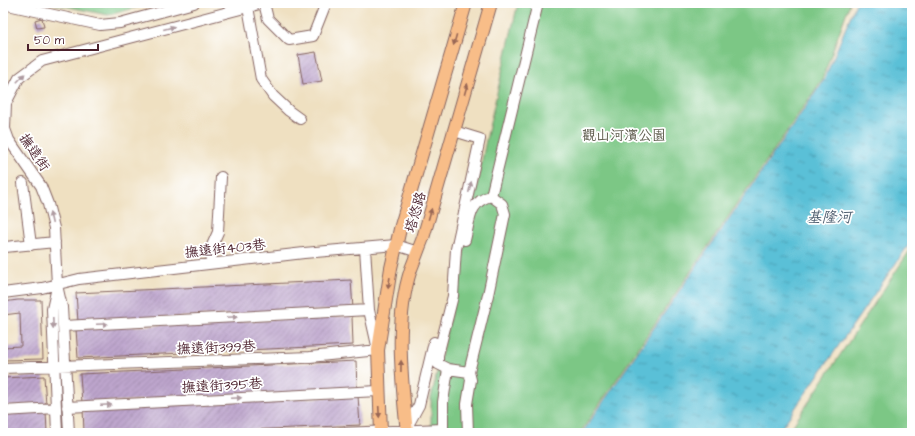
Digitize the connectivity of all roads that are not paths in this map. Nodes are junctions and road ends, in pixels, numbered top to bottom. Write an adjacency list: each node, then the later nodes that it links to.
1 (194, 3): 7 (street)
2 (264, 3): 3 (street); 8 (street, 撫遠街)
3 (326, 3)
4 (466, 3): 17 (main road, 塔悠路, one-way to 17)
5 (491, 3): 11 (main road, 塔悠路, one-way to 5)
6 (538, 3): 14 (street)
7 (3, 4)
8 (248, 7): 9 (street); 10 (street, 撫遠街, one-way to 8)
9 (300, 119)
10 (4, 129): 15 (street, 撫遠街, one-way to 10)
11 (454, 131): 20 (main road, 塔悠路, one-way to 11); 22 (street, one-way to 11)
12 (221, 177): 21 (street)
13 (23, 183): 16 (street)
14 (491, 196): 22 (street); 33 (street)
15 (55, 242): 16 (street); 24 (street, 撫遠街)
16 (31, 245): 18 (street)
17 (396, 245): 19 (street, 撫遠街403巷); 20 (street); 28 (main road, 塔悠路, one-way to 28)
18 (5, 247)
19 (365, 248): 21 (street, 撫遠街403巷); 26 (street)
20 (418, 252): 38 (main road, 塔悠路, one-way to 20)
21 (211, 263): 24 (street, 撫遠街403巷)
22 (456, 266): 23 (street)
23 (452, 281): 32 (street); 38 (street)
24 (57, 285): 25 (street, 撫遠街403巷); 27 (street, 撫遠街); 29 (street, 撫遠街, one-way to 29)
25 (3, 293)
26 (369, 310): 27 (street, one-way to 26); 28 (street)
27 (63, 326): 30 (street, 撫遠街)
28 (378, 350): 30 (street, 撫遠街399巷); 34 (main road, 塔悠路)
29 (54, 366): 30 (street, 撫遠街399巷); 31 (street, 撫遠街399巷); 36 (street, 撫遠街)
30 (65, 366): 35 (street, 撫遠街)
31 (3, 368)
32 (448, 369): 33 (street); 39 (street)
33 (469, 372): 44 (street)
34 (378, 391): 35 (street, 撫遠街395巷, one-way to 34); 40 (main road, 塔悠路, one-way to 40)
35 (67, 406): 42 (street, 撫遠街)
36 (56, 408): 37 (street); 41 (street, 撫遠街)
37 (3, 412)
38 (407, 431): 39 (street); 40 (street)
39 (443, 431)
40 (380, 432): 43 (street)
41 (56, 433)
42 (68, 433)
43 (341, 433)
44 (468, 433)

